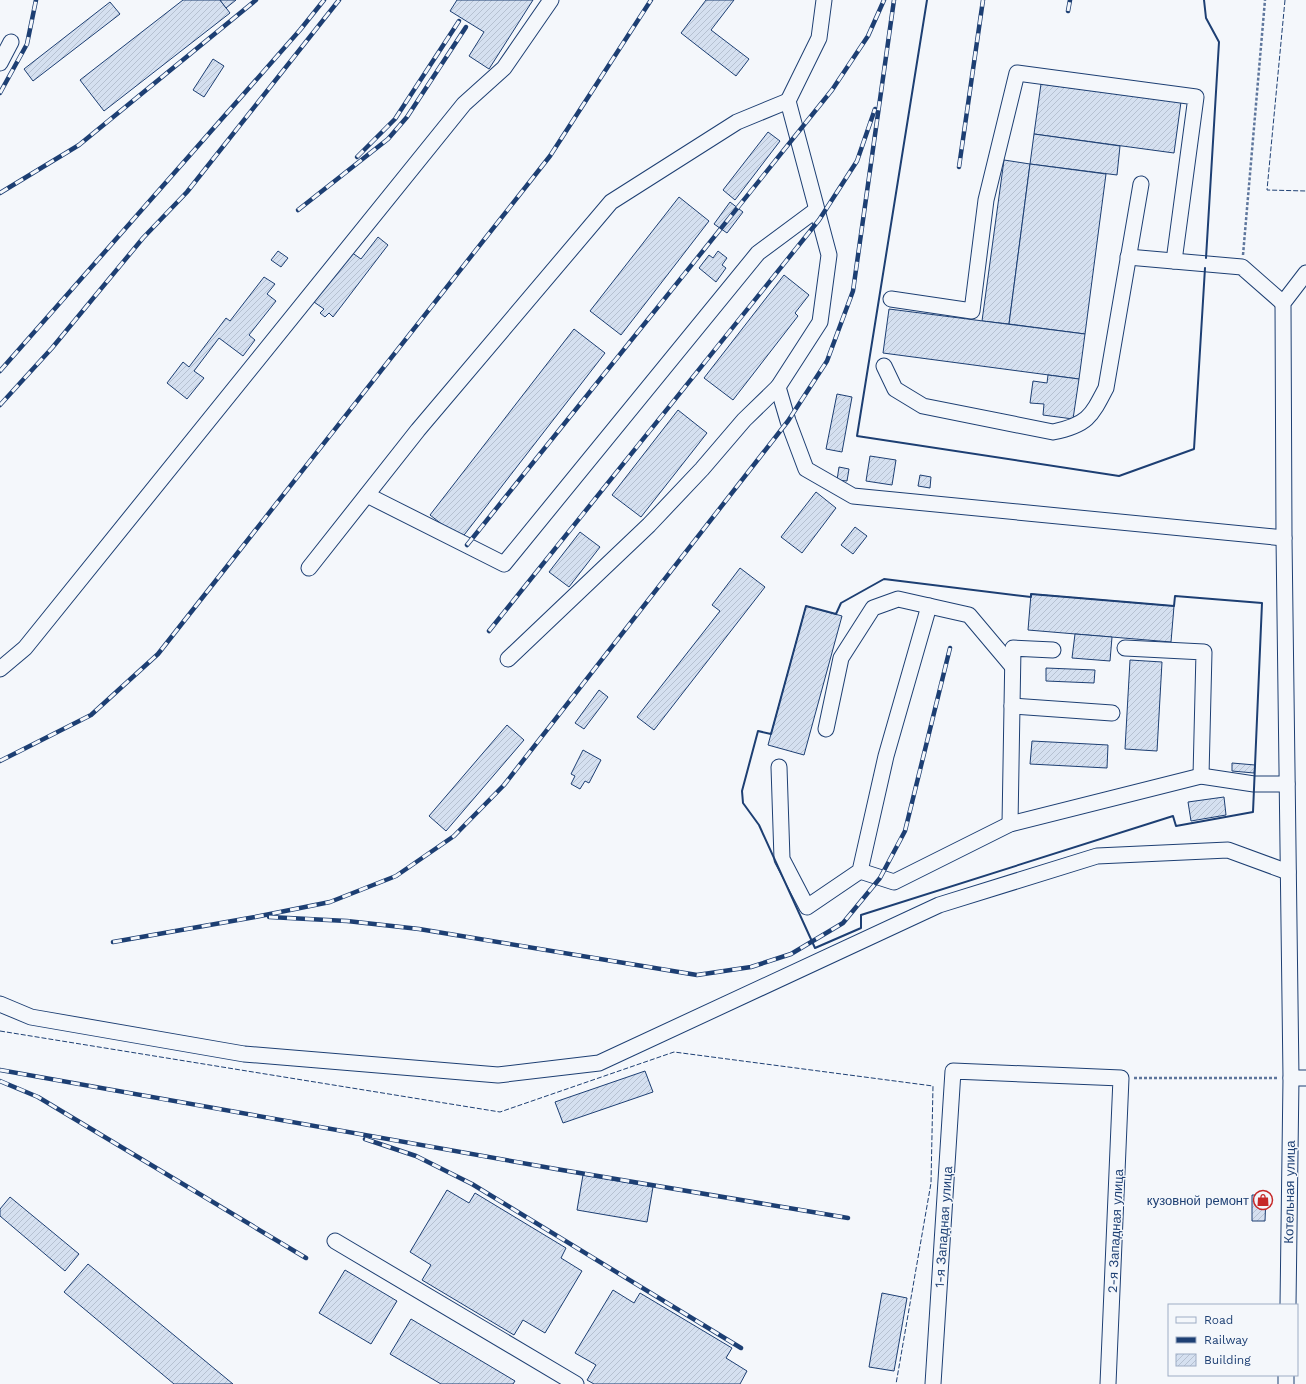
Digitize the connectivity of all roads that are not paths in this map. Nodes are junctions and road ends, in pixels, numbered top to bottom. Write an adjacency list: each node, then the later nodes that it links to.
1 (551, 0): 23 (street)
2 (824, 0): 5 (street)
3 (11, 42): 4 (street)
4 (0, 63)
5 (788, 101): 7 (street); 15 (street)
6 (1141, 184): 8 (street)
7 (816, 210): 14 (street); 15 (street)
8 (1128, 257): 9 (street); 13 (street)
9 (1174, 261): 11 (street); 12 (street)
10 (1306, 273): 12 (street)
11 (891, 299)
12 (1284, 303): 16 (street, Котельная улица)
13 (884, 366)
14 (778, 387): 16 (street); 21 (street)
15 (367, 494): 17 (street)
16 (1284, 538): 29 (street, Котельная улица)
17 (309, 568)
18 (929, 606): 22 (street); 26 (street); 31 (street)
19 (1125, 648): 28 (street)
20 (1052, 650): 22 (street)
21 (508, 659)
22 (1012, 666): 24 (street)
23 (0, 669)
24 (1012, 706): 25 (street); 30 (street)
25 (1112, 713)
26 (826, 729)
27 (778, 768): 31 (street)
28 (1201, 776): 29 (street); 30 (street)
29 (1288, 784): 32 (street, Котельная улица)
30 (1010, 824): 31 (street)
31 (860, 871)
32 (1288, 872): 33 (street); 35 (street, Котельная улица)
33 (0, 1004)
34 (1122, 1078): 40 (street, 1-я Западная улица); 41 (street, 2-я Западная улица)
35 (1291, 1078): 36 (street); 38 (street, Котельная улица)
36 (1306, 1078)
37 (335, 1241): 39 (street)
38 (1288, 1304)
39 (576, 1384)
40 (933, 1384)
41 (1108, 1384)

